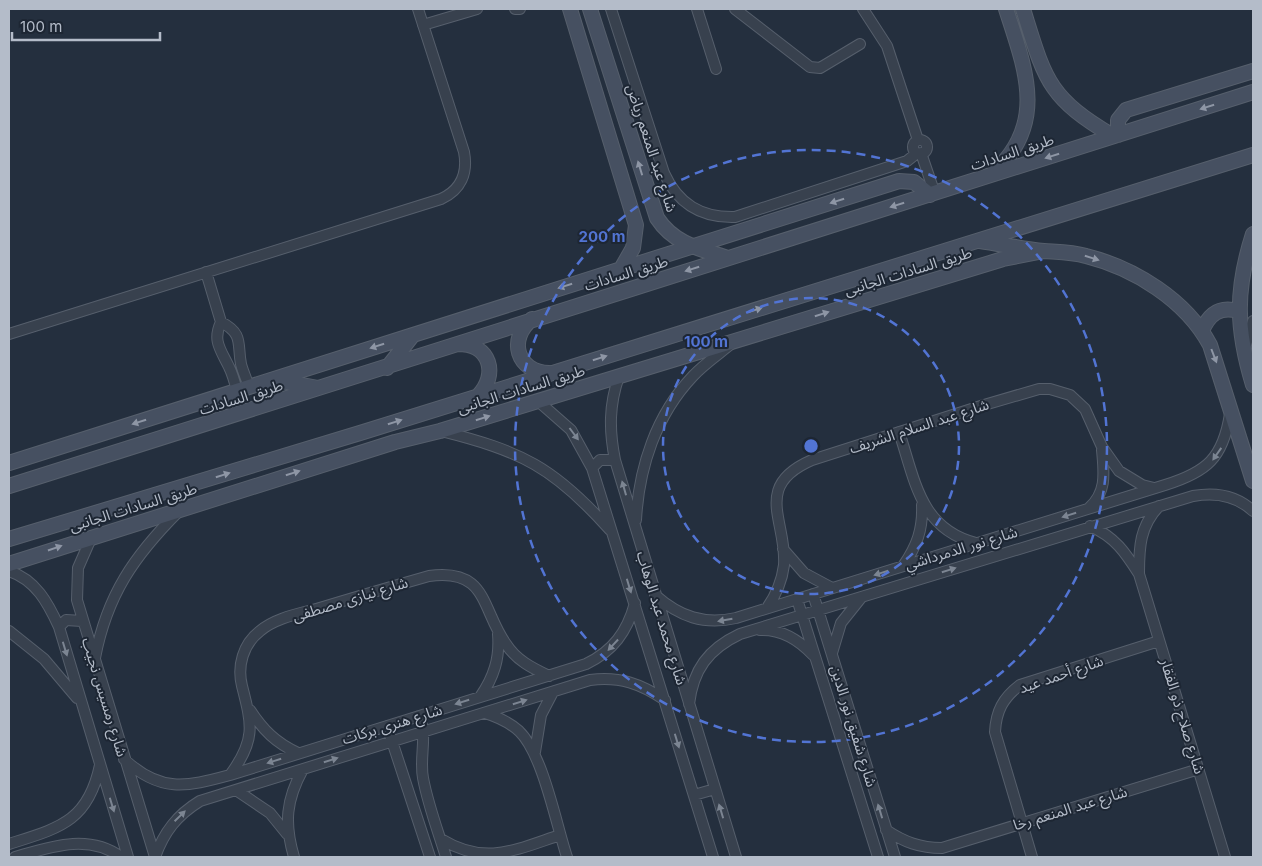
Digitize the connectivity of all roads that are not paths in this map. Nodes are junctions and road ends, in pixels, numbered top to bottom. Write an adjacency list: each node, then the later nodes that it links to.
1 (418, 9): 13 (street)
2 (477, 9): 13 (street)
3 (514, 9): 4 (street)
4 (520, 9)
5 (570, 9): 26 (street)
6 (590, 9): 25 (street, شارع عبد المنعم رياض, one-way to 6)
7 (611, 9): 21 (street)
8 (697, 9): 16 (street)
9 (735, 9): 14 (street)
10 (863, 9): 21 (street)
11 (1006, 9): 18 (street)
12 (1023, 9): 15 (street)
13 (423, 25): 33 (street)
14 (860, 44)
15 (1042, 68): 18 (street); 20 (street)
16 (716, 69)
17 (1253, 71): 20 (street)
18 (1026, 74): 23 (street)
19 (1253, 92): 20 (street, طريق السادات, one-way to 20)
20 (1115, 135): 23 (street, طريق السادات, one-way to 23)
21 (919, 153): 24 (street)
22 (1253, 154): 28 (street)
23 (990, 176): 24 (street, طريق السادات)
24 (933, 194): 29 (street, one-way to 29); 31 (street, طريق السادات, one-way to 31)
25 (650, 200): 26 (street); 29 (street, شارع عبد المنعم رياض)
26 (632, 207): 32 (street)
27 (1253, 234): 34 (street)
28 (976, 240): 30 (street); 47 (street, one-way to 28)
29 (694, 247): 31 (street, شارع عبد المنعم رياض); 32 (street)
30 (1044, 251): 38 (street, one-way to 38); 41 (street, طريق السادات الجانبى, one-way to 30)
31 (728, 258): 35 (street, طريق السادات, one-way to 35)
32 (621, 269): 40 (street, one-way to 40)
33 (206, 272): 37 (street); 39 (street)
34 (1238, 311): 38 (street); 43 (street)
35 (532, 319): 42 (street, طريق السادات); 47 (street)
36 (1253, 321): 43 (street)
37 (221, 322): 44 (street); 45 (street)
38 (1202, 331): 55 (street, one-way to 55)
39 (9, 334)
40 (413, 335): 46 (street); 49 (street, one-way to 49)
41 (738, 339): 48 (street, طريق السادات الجانبى); 80 (street)
42 (457, 344): 46 (street, طريق السادات); 53 (street)
43 (1244, 353): 50 (street)
44 (240, 357): 45 (street); 51 (street)
45 (226, 361): 51 (street)
46 (387, 368): 52 (street, طريق السادات)
47 (551, 373): 53 (street)
48 (619, 376): 54 (street, طريق السادات الجانبى); 64 (street, شارع محمد عبد الوهاب)
49 (274, 379): 51 (street); 52 (street)
50 (1253, 385)
51 (243, 389): 56 (street)
52 (322, 389): 60 (street, طريق السادات)
53 (478, 396): 59 (street, one-way to 53)
54 (538, 401): 57 (street, طريق السادات الجانبى, one-way to 54); 66 (street, شارع محمد عبد الوهاب, one-way to 66)
55 (1231, 408): 67 (street); 69 (street, شارع نور الدمرداشي, one-way to 69)
56 (171, 412): 60 (street); 65 (street, one-way to 65)
57 (440, 431): 61 (street, طريق السادات الجانبى); 81 (street)
58 (899, 432): 62 (street, شارع عبد السلام الشريف); 72 (street); 85 (street, شارع عبد السلام الشريف)
59 (360, 433): 61 (street); 63 (street)
60 (154, 440): 70 (street, طريق السادات)
61 (395, 442): 68 (street, طريق السادات الجانبى, one-way to 61)
62 (1102, 447): 71 (street, شارع عبد السلام الشريف); 76 (street, شارع عبد السلام الشريف)
63 (284, 456): 68 (street); 83 (street, one-way to 63)
64 (616, 460): 66 (street); 80 (street, شارع محمد عبد الوهاب, one-way to 64)
65 (9, 463)
66 (592, 468): 81 (street, شارع محمد عبد الوهاب)
67 (1253, 481)
68 (258, 484): 75 (street, طريق السادات الجانبى)
69 (1165, 485): 71 (street, شارع نور الدمرداشي); 74 (street)
70 (9, 486)
71 (1155, 488): 73 (street, شارع نور الدمرداشي)
72 (922, 502): 84 (street); 87 (street)
73 (1112, 502): 76 (street, شارع نور الدمرداشي); 78 (street)
74 (1165, 503): 77 (street, شارع نور الدمرداشي); 78 (street, شارع نور الدمرداشي); 89 (street, شارع صلاح ذو الفقار)
75 (183, 508): 82 (street, طريق السادات الجانبى); 107 (street)
76 (1089, 509): 84 (street, شارع نور الدمرداشي, one-way to 84)
77 (1253, 511)
78 (1116, 518): 79 (street, شارع نور الدمرداشي)
79 (1090, 526): 89 (street, شارع صلاح ذو الفقار); 93 (street, شارع نور الدمرداشي, one-way to 79)
80 (635, 528): 92 (street, شارع محمد عبد الوهاب)
81 (614, 534): 95 (street, شارع محمد عبد الوهاب, one-way to 95)
82 (92, 536): 86 (street, طريق السادات الجانبى, one-way to 82); 99 (street, شارع رمسيس نجيب)
83 (9, 539)
84 (977, 543): 87 (street, شارع نور الدمرداشي)
85 (783, 549): 90 (street); 96 (street, شارع عبد السلام الشريف)
86 (9, 564)
87 (903, 566): 90 (street, شارع نور الدمرداشي, one-way to 90)
88 (9, 571): 100 (street, شارع رمسيس نجيب)
89 (1139, 574): 104 (street, شارع صلاح ذو الفقار)
90 (832, 588): 91 (street, شارع نور الدمرداشي)
91 (813, 594): 94 (street, شارع نور الدمرداشي); 97 (street, شارع شفيق نور الدين)
92 (656, 595): 96 (street, شارع نور الدمرداشي, one-way to 92); 113 (street, شارع محمد عبد الوهاب)
93 (862, 596): 97 (street, شارع نور الدمرداشي); 105 (street)
94 (797, 599): 96 (street, شارع نور الدمرداشي); 98 (street, شارع شفيق نور الدين)
95 (635, 603): 108 (street, شارع هنرى بركات, one-way to 108); 111 (street, شارع محمد عبد الوهاب)
96 (768, 608)
97 (818, 610): 98 (street, شارع نور الدمرداشي); 105 (street, شارع شفيق نور الدين)
98 (802, 615): 103 (street, شارع نور الدمرداشي); 106 (street, شارع شفيق نور الدين)
99 (82, 621): 100 (street); 107 (street, شارع رمسيس نجيب)
100 (59, 627): 112 (street, شارع رمسيس نجيب, one-way to 112)
101 (497, 630): 108 (street, شارع نيازى مصطفى); 110 (street, شارع نيازى مصطفى); 114 (street, شارع نيازى مصطفى)
102 (9, 631): 112 (street)
103 (749, 631): 106 (street); 113 (street, شارع نور الدمرداشي)
104 (1159, 641): 125 (street, شارع صلاح ذو الفقار); 132 (street, شارع أحمد عيد)
105 (831, 654): 134 (street, شارع شفيق نور الدين, one-way to 105)
106 (816, 658): 155 (street, شارع شفيق نور الدين)
107 (94, 659): 122 (street, شارع رمسيس نجيب)
108 (548, 676): 110 (street, شارع هنرى بركات)
109 (553, 692): 111 (street, شارع هنرى بركات); 115 (street, شارع هنرى بركات, one-way to 109); 121 (street)
110 (480, 697): 116 (street, شارع هنرى بركات, one-way to 116)
111 (665, 700): 129 (street, شارع محمد عبد الوهاب, one-way to 129)
112 (82, 703): 123 (street, شارع رمسيس نجيب)
113 (689, 704): 127 (street, شارع محمد عبد الوهاب)
114 (250, 709): 120 (street, شارع نيازى مصطفى); 126 (street, شارع نيازى مصطفى)
115 (485, 713): 118 (street, شارع هنرى بركات); 121 (street)
116 (419, 716): 117 (street, شارع هنرى بركات); 118 (street)
117 (387, 726): 119 (street); 120 (street, شارع هنرى بركات)
118 (424, 732): 119 (street, شارع هنرى بركات); 130 (street)
119 (392, 741): 124 (street, شارع هنرى بركات, one-way to 119); 131 (street)
120 (298, 753): 126 (street, شارع هنرى بركات, one-way to 126)
121 (534, 753): 136 (street)
122 (124, 759): 126 (street, شارع هنرى بركات); 148 (street, شارع رمسيس نجيب)
123 (100, 764): 133 (street); 147 (street, شارع رمسيس نجيب, one-way to 147)
124 (303, 769): 128 (street, شارع هنرى بركات); 135 (street)
125 (1199, 769): 132 (street, شارع عبد المنعم رخا); 159 (street, شارع صلاح ذو الفقار)
126 (230, 775)
127 (715, 789): 129 (street); 154 (street, شارع محمد عبد الوهاب, one-way to 127)
128 (236, 790): 135 (street); 148 (street, شارع هنرى بركات, one-way to 128)
129 (694, 795): 153 (street, شارع محمد عبد الوهاب)
130 (434, 818): 131 (street); 138 (street)
131 (419, 822): 150 (street)
132 (1022, 824): 142 (street, شارع عبد المنعم رخا); 158 (street, شارع أحمد عيد)
133 (52, 830): 139 (street); 141 (street)
134 (886, 830): 142 (street, شارع عبد المنعم رخا); 156 (street, شارع شفيق نور الدين)
135 (287, 834): 149 (street)
136 (560, 835): 144 (street); 152 (street)
137 (9, 836): 139 (street)
138 (441, 839): 144 (street); 151 (street)
139 (22, 840): 140 (street)
140 (9, 844)
141 (55, 846): 143 (street); 146 (street)
142 (942, 848): 157 (street, شارع عبد المنعم رخا)
143 (25, 856): 145 (street)
144 (501, 856)
145 (15, 857)
146 (121, 857)
147 (128, 857)
148 (155, 857)
149 (294, 857)
150 (430, 857)
151 (446, 857)
152 (566, 857)
153 (713, 857)
154 (736, 857)
155 (878, 857)
156 (895, 857)
157 (931, 857)
158 (1032, 857)
159 (1225, 857)

